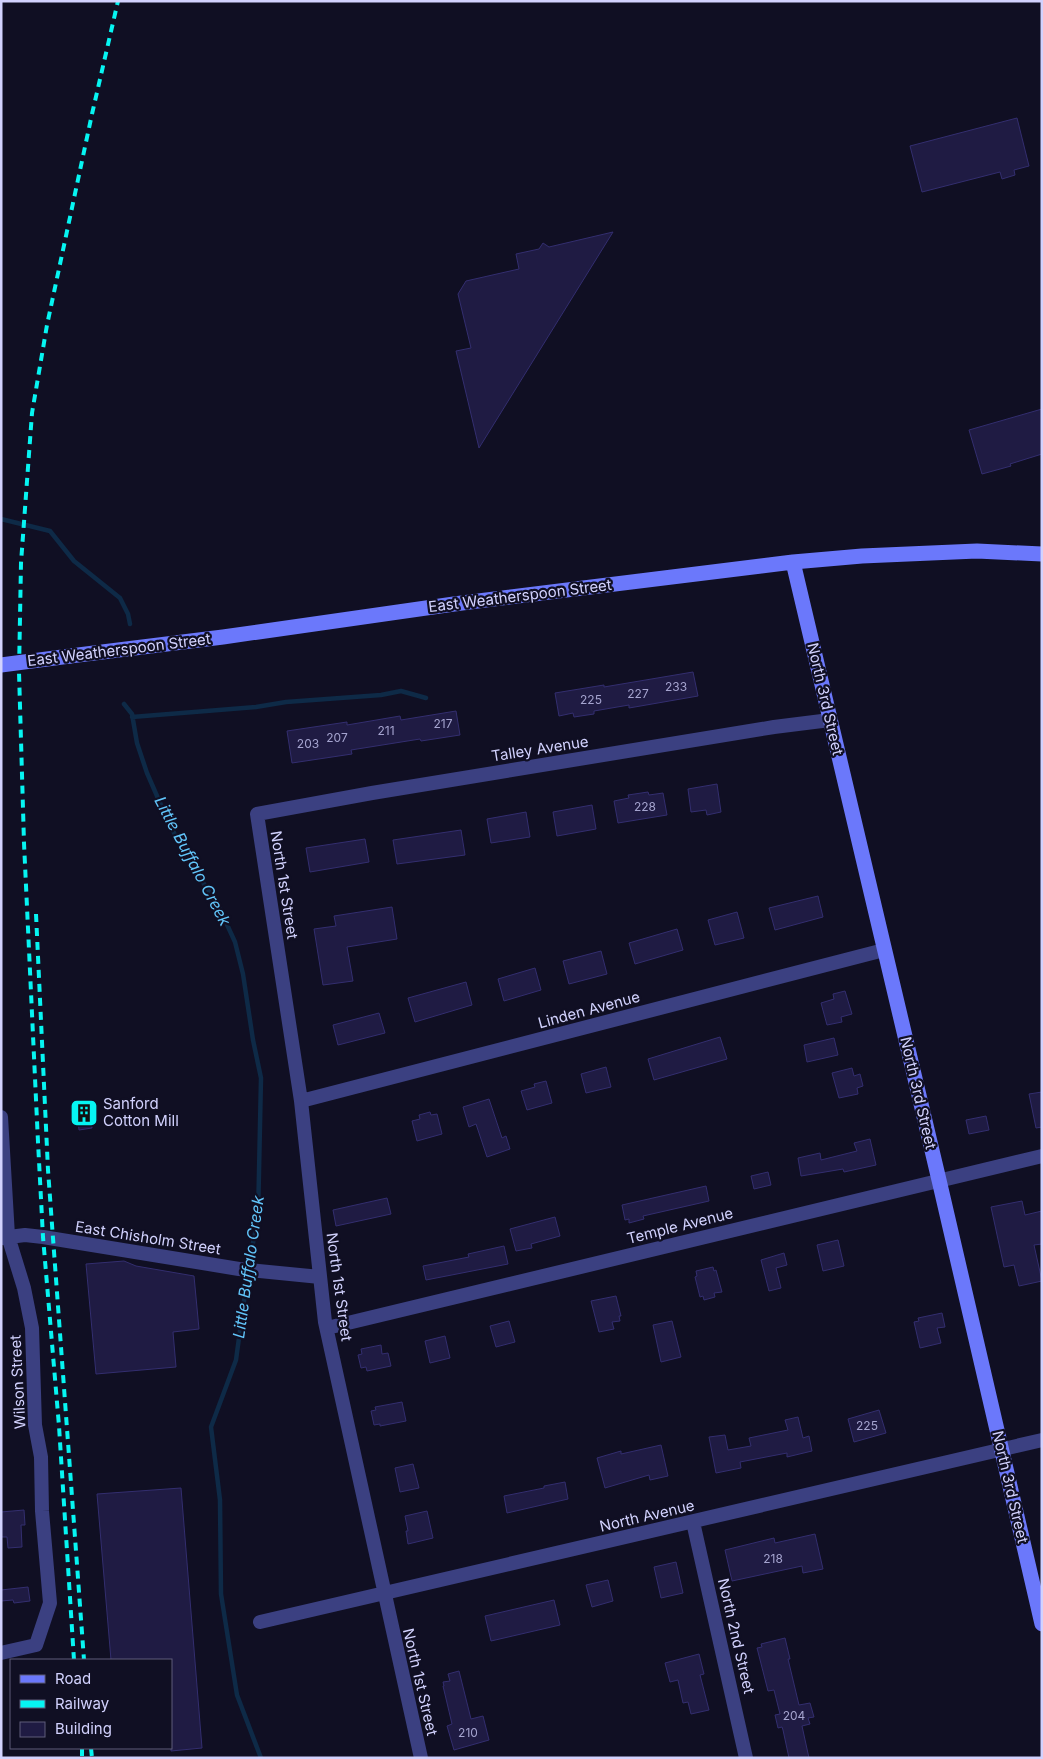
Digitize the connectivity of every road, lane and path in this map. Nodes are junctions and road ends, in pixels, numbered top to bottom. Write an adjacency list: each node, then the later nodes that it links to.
1 (1042, 554): 2 (street, East Weatherspoon Street)
2 (793, 562): 3 (street, East Weatherspoon Street, bridge); 4 (street, North 3rd Street)
3 (1, 665)
4 (830, 720): 5 (street, Talley Avenue); 6 (street, North 3rd Street)
5 (257, 814): 7 (street, North 1st Street)
6 (884, 950): 7 (street, Linden Avenue); 10 (street, North 3rd Street)
7 (302, 1101): 12 (street, North 1st Street)
8 (1, 1117): 11 (street, Wilson Street)
9 (1042, 1156): 10 (street, Temple Avenue)
10 (939, 1180): 13 (street, Temple Avenue); 15 (street, North 3rd Street)
11 (5, 1237): 12 (street, East Chisholm Street); 20 (street, Wilson Street)
12 (320, 1277): 13 (street, North 1st Street)
13 (327, 1328): 17 (street, North 1st Street)
14 (1042, 1440): 15 (street, North Avenue)
15 (1001, 1449): 16 (street, North Avenue); 19 (street, North 3rd Street)
16 (693, 1522): 17 (street, North Avenue); 22 (street, North 2nd Street)
17 (384, 1594): 18 (street, North Avenue); 21 (street, North 1st Street)
18 (260, 1622)
19 (1042, 1624)
20 (1, 1653)
21 (421, 1758)
22 (746, 1758)

